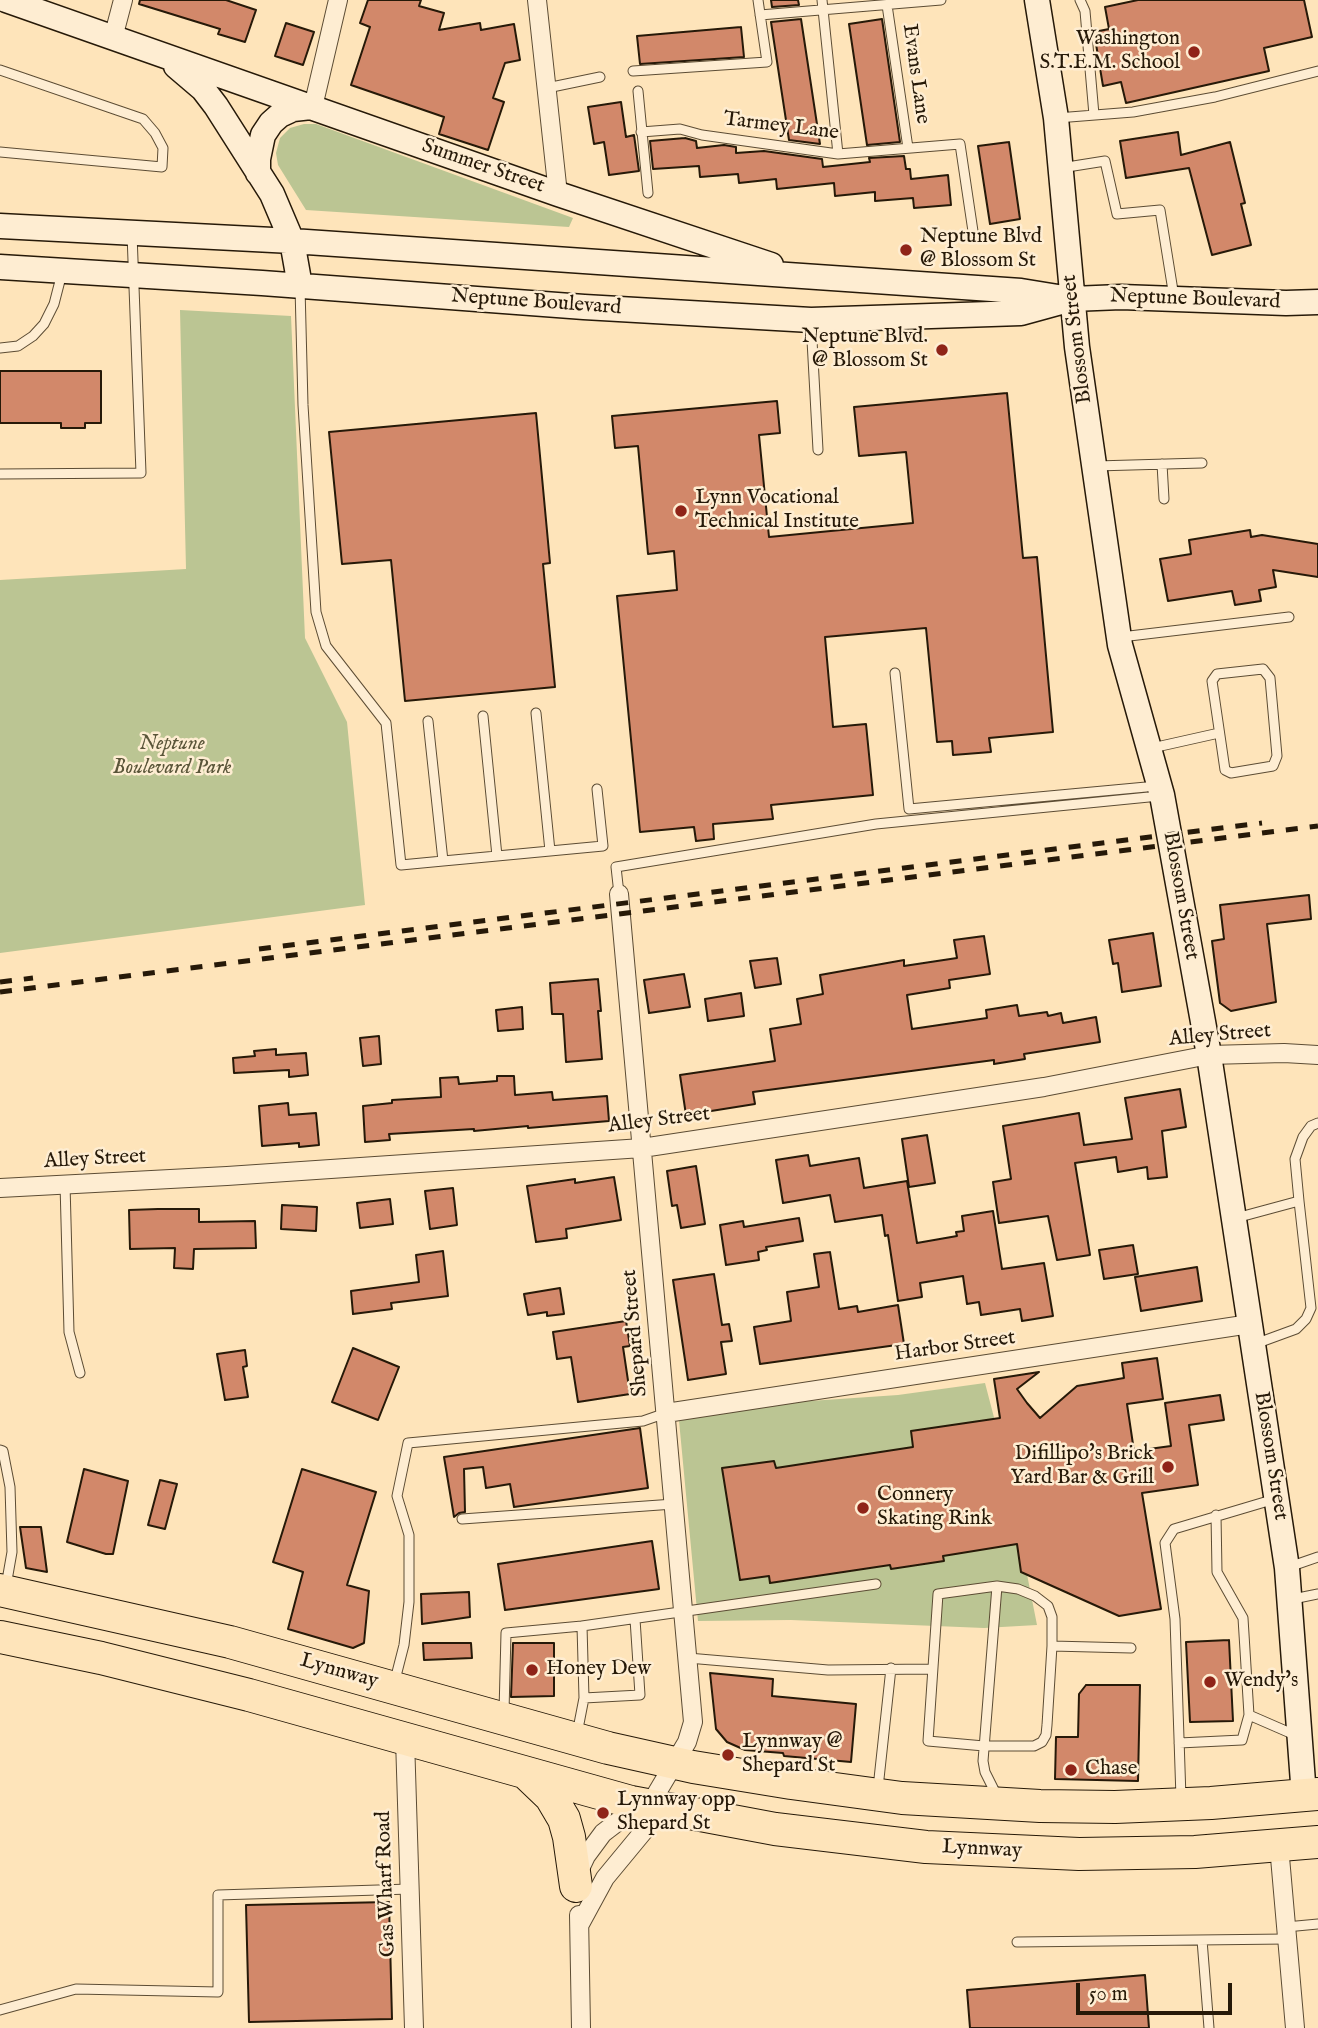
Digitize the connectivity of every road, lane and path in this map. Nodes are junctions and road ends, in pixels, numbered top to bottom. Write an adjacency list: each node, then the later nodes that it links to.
1 (6, 0): 12 (street, Summer Street)
2 (123, 0): 12 (street)
3 (338, 0): 20 (street)
4 (537, 0): 18 (street)
5 (758, 0): 11 (lane)
6 (942, 0): 10 (lane)
7 (1037, 0): 22 (street, Blossom Street)
8 (1080, 0): 21 (lane)
9 (823, 5): 10 (lane); 11 (lane); 26 (lane)
10 (887, 5): 24 (lane, Evans Lane)
11 (760, 15): 15 (lane)
12 (113, 38): 13 (street, Summer Street)
13 (159, 54): 20 (street, Summer Street); 28 (street, Summer Street)
14 (0, 70): 25 (lane)
15 (633, 71)
16 (1318, 71): 21 (lane)
17 (600, 77): 18 (lane)
18 (547, 88): 30 (street)
19 (638, 91): 23 (lane)
20 (313, 107): 28 (street); 30 (street, Summer Street)
21 (1094, 115): 22 (lane)
22 (1056, 118): 27 (street, Blossom Street)
23 (641, 132): 26 (lane, Tarmey Lane); 29 (lane)
24 (908, 148): 26 (lane, Tarmey Lane); 33 (lane, Tarmey Lane)
25 (0, 152)
26 (838, 154)
27 (1060, 168): 40 (street, Blossom Street); 41 (lane)
28 (258, 173): 34 (street, Summer Street)
29 (648, 192)
30 (558, 194): 38 (street, Summer Street)
31 (0, 226): 32 (street, Neptune Boulevard)
32 (132, 233): 34 (street, Neptune Boulevard); 37 (lane)
33 (974, 238)
34 (292, 241): 38 (street, Neptune Boulevard); 39 (street, Summer Street)
35 (0, 267): 36 (street, Neptune Boulevard)
36 (62, 271): 37 (street, Neptune Boulevard); 44 (lane)
37 (133, 275): 39 (street, Neptune Boulevard); 49 (lane)
38 (808, 277): 40 (street, Neptune Boulevard)
39 (300, 286): 43 (street, Neptune Boulevard); 63 (lane)
40 (1072, 299): 41 (street, Neptune Boulevard); 43 (street, Neptune Boulevard); 48 (street, Blossom Street)
41 (1174, 299): 42 (street, Neptune Boulevard)
42 (1318, 302)
43 (811, 320): 45 (lane)
44 (0, 348)
45 (818, 450)
46 (1202, 463): 47 (lane)
47 (1162, 464): 48 (lane); 50 (lane)
48 (1094, 466): 52 (street, Blossom Street)
49 (0, 474)
50 (1164, 499)
51 (1289, 617): 52 (lane)
52 (1119, 637): 58 (street, Blossom Street)
53 (895, 673): 60 (lane)
54 (536, 713): 61 (lane)
55 (483, 716): 62 (lane)
56 (428, 721): 63 (lane)
57 (1219, 733): 57 (lane); 58 (lane)
58 (1150, 749): 60 (street, Blossom Street)
59 (597, 789): 61 (lane)
60 (1161, 790): 64 (lane); 65 (street, Blossom Street)
61 (550, 851): 62 (lane)
62 (497, 856): 63 (lane)
63 (443, 861)
64 (619, 894): 68 (street, Shepard Street)
65 (1209, 1055): 66 (street, Alley Street); 68 (street, Alley Street); 72 (street, Blossom Street)
66 (1318, 1055)
67 (1318, 1123): 71 (lane)
68 (642, 1148): 69 (street, Alley Street); 75 (street, Shepard Street)
69 (65, 1184): 70 (street, Alley Street); 74 (lane)
70 (0, 1188)
71 (1299, 1201): 72 (lane); 73 (lane)
72 (1234, 1218): 73 (street, Blossom Street)
73 (1252, 1334): 75 (street, Harbor Street); 77 (street, Blossom Street)
74 (80, 1373)
75 (666, 1413): 78 (street, Shepard Street); 97 (lane)
76 (0, 1450): 85 (lane)
77 (1277, 1498): 79 (lane); 82 (street, Blossom Street)
78 (674, 1504): 80 (lane); 88 (street, Shepard Street)
79 (1216, 1515): 99 (lane); 104 (lane)
80 (462, 1519)
81 (1318, 1557): 82 (lane)
82 (1287, 1568): 87 (street, Blossom Street)
83 (876, 1584): 88 (lane)
84 (997, 1586): 92 (lane); 96 (lane); 105 (lane)
85 (3, 1591): 97 (highway, Lynnway)
86 (1318, 1594): 87 (lane)
87 (1291, 1600): 101 (street, Blossom Street)
88 (684, 1613): 89 (lane); 94 (street, Shepard Street)
89 (635, 1619): 90 (lane); 98 (lane)
90 (582, 1626): 98 (lane); 100 (lane)
91 (0, 1637): 102 (highway, Lynnway)
92 (1052, 1646): 93 (lane); 105 (lane)
93 (1131, 1648)
94 (688, 1658): 95 (lane); 106 (street, Shepard Street)
95 (891, 1668): 96 (lane); 108 (lane)
96 (932, 1669): 105 (lane)
97 (393, 1687): 100 (highway, Lynnway)
98 (584, 1698): 103 (lane)
99 (1249, 1714): 101 (lane); 104 (lane)
100 (504, 1719): 103 (highway, Lynnway)
101 (1300, 1737): 109 (street, Blossom Street)
102 (405, 1739): 107 (highway, Lynnway); 115 (street, Gas Wharf Road)
103 (576, 1739): 106 (highway, Lynnway)
104 (1179, 1743): 110 (lane)
105 (984, 1746): 111 (lane)
106 (675, 1763): 108 (highway, Lynnway); 112 (street)
107 (524, 1772): 112 (highway, Lynnway); 114 (highway)
108 (877, 1795): 111 (highway, Lynnway)
109 (1311, 1795): 110 (highway, Lynnway); 113 (highway)
110 (1181, 1804): 111 (highway, Lynnway)
111 (1002, 1805)
112 (649, 1806): 113 (highway, Lynnway); 114 (street); 116 (street)
113 (1302, 1843): 118 (street)
114 (576, 1886): 116 (street)
115 (410, 1889): 121 (lane); 122 (street, Gas Wharf Road)
116 (580, 1924): 123 (street)
117 (1318, 1924): 118 (lane)
118 (1287, 1933): 119 (lane); 125 (street)
119 (1202, 1941): 120 (lane); 124 (lane)
120 (1017, 1942)
121 (0, 2010)
122 (414, 2028)
123 (581, 2028)
124 (1209, 2028)
125 (1295, 2028)

